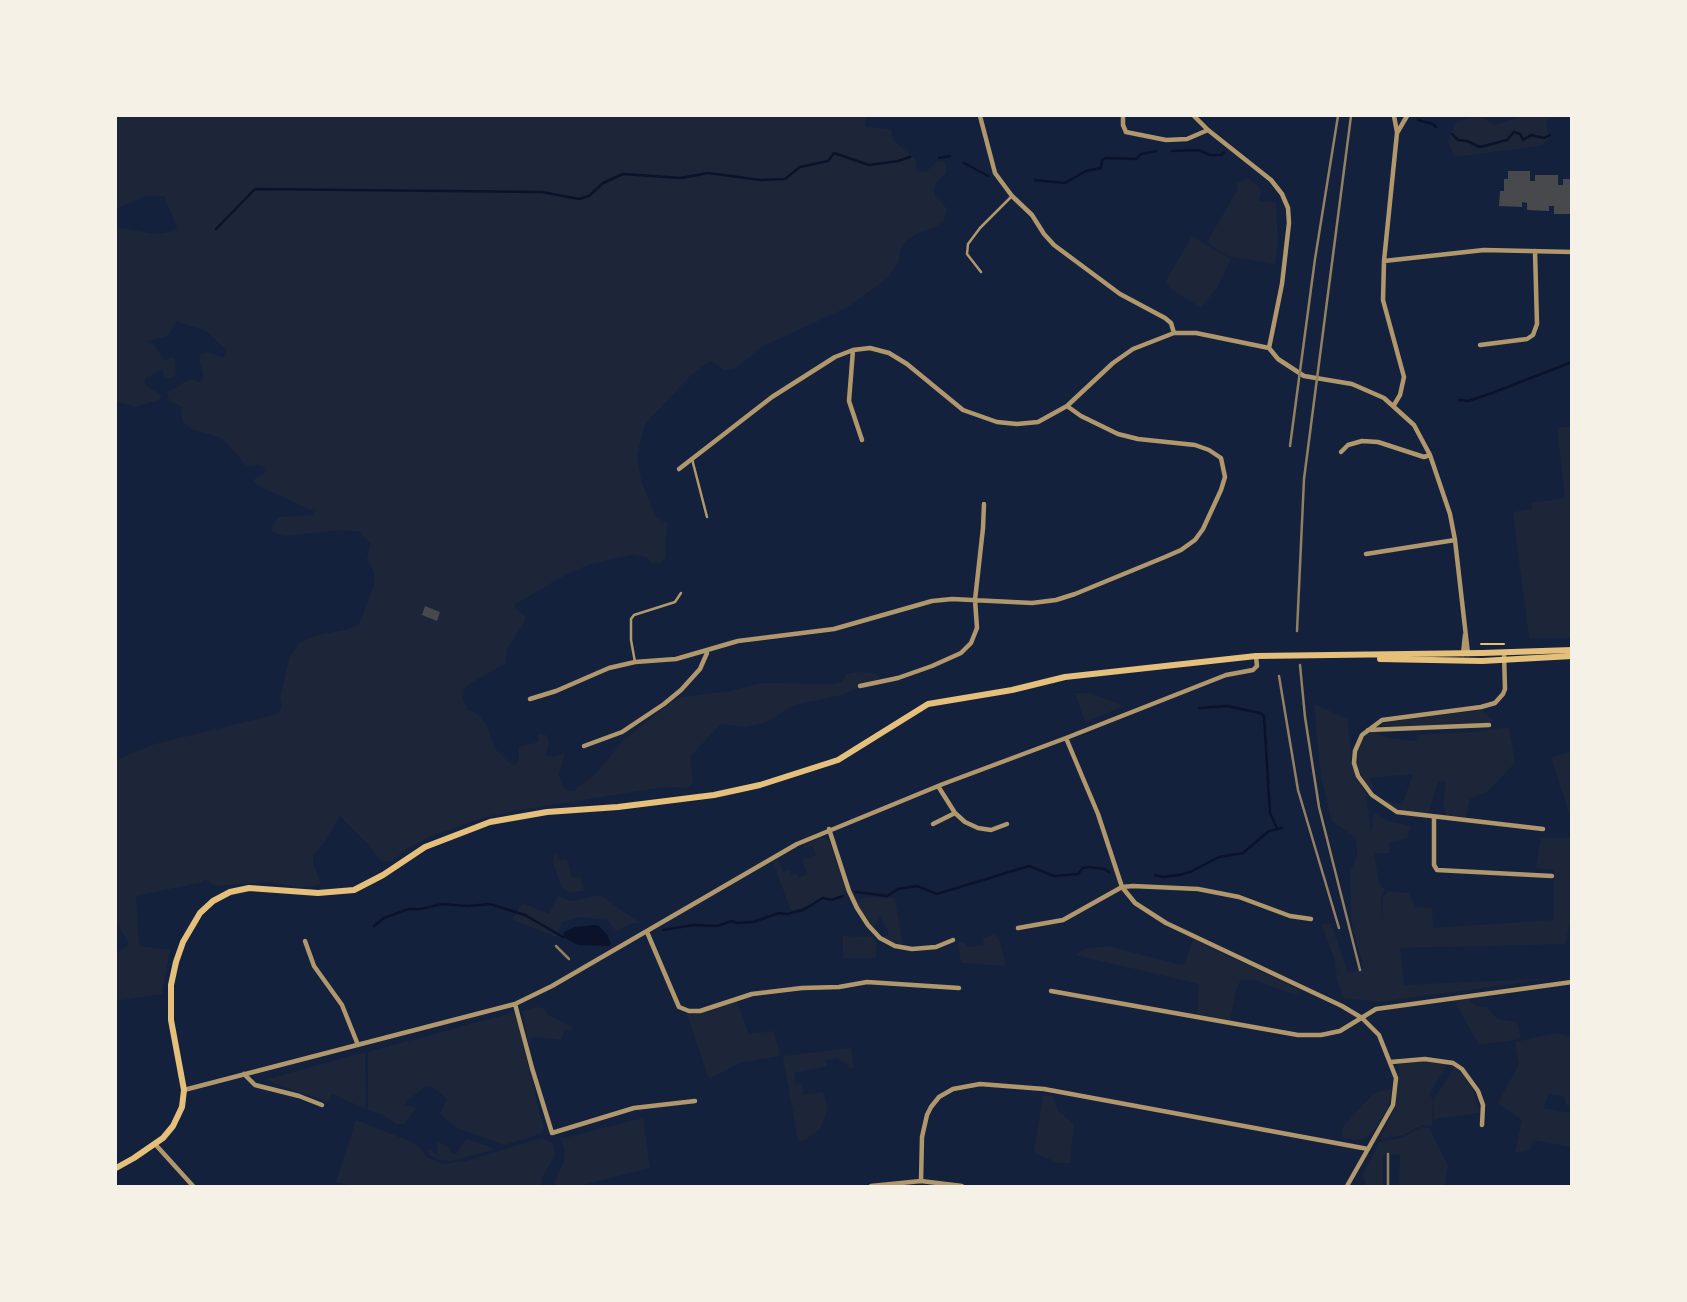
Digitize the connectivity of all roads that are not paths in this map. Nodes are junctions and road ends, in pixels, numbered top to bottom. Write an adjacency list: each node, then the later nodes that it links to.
1 (980, 116): 8 (street)
2 (1123, 116): 6 (street)
3 (1194, 116): 6 (street)
4 (1394, 116): 7 (street)
5 (1407, 116): 7 (street)
6 (1208, 130): 15 (street)
7 (1397, 133): 11 (street)
8 (1012, 197): 12 (lane); 13 (street)
9 (1535, 251): 10 (street); 11 (street); 14 (street)
10 (1572, 252)
11 (1384, 261): 17 (street)
12 (981, 272)
13 (1174, 333): 15 (street); 18 (street)
14 (1480, 345)
15 (1269, 348): 17 (street)
16 (853, 351): 18 (street); 19 (street); 22 (street)
17 (1394, 405): 21 (street)
18 (1067, 406): 29 (street)
19 (862, 440)
20 (1341, 452): 21 (street)
21 (1430, 455): 26 (street)
22 (692, 459): 23 (street); 25 (lane)
23 (679, 469)
24 (984, 503): 29 (street)
25 (707, 517)
26 (1455, 540): 27 (street); 32 (street)
27 (1366, 554)
28 (681, 593): 38 (lane)
29 (975, 600): 31 (street); 40 (street)
30 (1572, 650): 33 (main road)
31 (707, 652): 38 (street); 45 (street)
32 (1465, 653): 33 (main road); 34 (main road); 39 (street)
33 (1504, 653): 37 (street)
34 (1308, 655): 35 (main road); 39 (main road)
35 (1256, 656): 44 (street); 68 (main road)
36 (1572, 656): 37 (main road)
37 (1504, 661): 39 (main road); 43 (street)
38 (635, 662): 41 (street)
39 (1465, 662)
40 (860, 685)
41 (530, 699)
42 (1489, 725): 43 (street)
43 (1367, 730): 48 (street)
44 (1066, 738): 46 (street); 54 (street)
45 (584, 746)
46 (938, 786): 47 (street); 51 (street)
47 (955, 813): 49 (street); 50 (street)
48 (1434, 818): 52 (street); 53 (street)
49 (933, 824)
50 (1007, 824)
51 (829, 829): 57 (street); 58 (street)
52 (1543, 829)
53 (1552, 876)
54 (1122, 887): 55 (street); 56 (street); 64 (street)
55 (1311, 919)
56 (1018, 928)
57 (647, 932): 61 (street); 63 (street)
58 (953, 940)
59 (305, 941): 65 (street)
60 (1572, 982): 64 (street)
61 (959, 988)
62 (1051, 990): 64 (street)
63 (515, 1004): 65 (street); 69 (street)
64 (1362, 1018): 66 (street)
65 (358, 1045): 67 (street)
66 (1391, 1062): 71 (street); 73 (street)
67 (243, 1074): 68 (street); 70 (street)
68 (184, 1090): 72 (main road)
69 (695, 1101)
70 (322, 1105)
71 (1482, 1125)
72 (155, 1144): 74 (main road); 76 (street)
73 (1368, 1149): 75 (street); 79 (street)
74 (116, 1168)
75 (921, 1181): 77 (street); 78 (street)
76 (193, 1186)
77 (871, 1186)
78 (962, 1186)
79 (1347, 1186)

